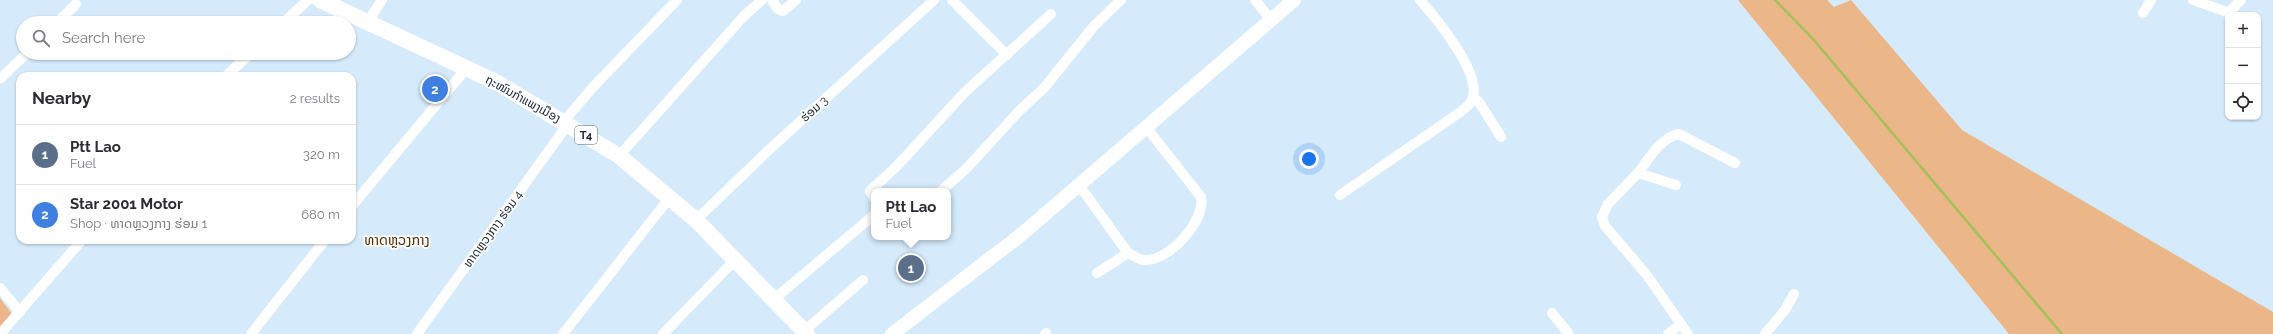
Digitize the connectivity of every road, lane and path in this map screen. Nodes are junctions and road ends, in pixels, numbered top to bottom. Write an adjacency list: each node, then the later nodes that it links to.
1 (308, 0): 21 (street)
2 (320, 0): 22 (main road, ຖະໜົນກຳແພງເມືອງ / T4)
3 (382, 0): 25 (street)
4 (677, 0): 33 (street, ທາດຫຼວງກາງ ຮ່ອມ 4)
5 (762, 0): 36 (street)
6 (772, 0): 7 (street)
7 (796, 0)
8 (934, 0): 47 (street, ຮ່ອມ 3)
9 (952, 0): 26 (street)
10 (1121, 0): 42 (street)
11 (1255, 0): 24 (street)
12 (1294, 0): 24 (main road)
13 (1420, 0): 32 (street)
14 (2151, 0): 18 (street)
15 (2193, 0): 16 (street)
16 (2241, 0)
17 (76, 4): 20 (street)
18 (2143, 13)
19 (1051, 14): 26 (street)
20 (64, 16)
21 (291, 16)
22 (353, 16)
23 (356, 18): 25 (main road, ຖະໜົນກຳແພງເມືອງ / T4)
24 (1271, 20): 34 (main road)
25 (367, 23): 29 (main road, ຖະໜົນກຳແພງເມືອງ / T4)
26 (1007, 55): 41 (street)
27 (20, 60): 31 (street)
28 (243, 60): 30 (street)
29 (466, 69): 33 (main road, ຖະໜົນກຳແພງເມືອງ / T4); 45 (street)
30 (230, 72)
31 (0, 79)
32 (1473, 98): 35 (street); 43 (street)
33 (566, 123): 36 (main road, ຖະໜົນກຳແພງເມືອງ / T4); 63 (street, ທາດຫຼວງກາງ ຮ່ອມ 4)
34 (1146, 127): 39 (main road); 50 (street)
35 (1501, 137)
36 (619, 156): 44 (main road, ຖະໜົນກຳແພງເມືອງ / T4)
37 (1735, 163): 38 (street)
38 (1638, 173): 40 (street); 59 (street)
39 (1079, 185): 50 (street); 66 (main road)
40 (1676, 185)
41 (873, 188)
42 (944, 188)
43 (1340, 195)
44 (670, 197): 47 (main road, ຖະໜົນກຳແພງເມືອງ / T4); 64 (street)
45 (356, 201)
46 (871, 218): 56 (street)
47 (696, 220): 51 (main road, ຖະໜົນກຳແພງເມືອງ / T4)
48 (79, 244): 57 (street)
49 (322, 244): 62 (street)
50 (1128, 253): 52 (street)
51 (734, 261): 56 (main road, ຖະໜົນກຳແພງເມືອງ / T4); 65 (street)
52 (1097, 273)
53 (863, 280): 60 (street)
54 (0, 288): 57 (street)
55 (1794, 294): 70 (street)
56 (773, 300): 60 (main road, ຖະໜົນກຳແພງເມືອງ / T4)
57 (20, 312): 61 (street)
58 (1552, 313): 67 (street)
59 (1681, 324): 68 (street); 69 (street)
60 (805, 333)
61 (0, 334)
62 (251, 334)
63 (417, 334)
64 (563, 334)
65 (663, 334)
66 (892, 334)
67 (1569, 334)
68 (1668, 334)
69 (1688, 334)
70 (1765, 334)

